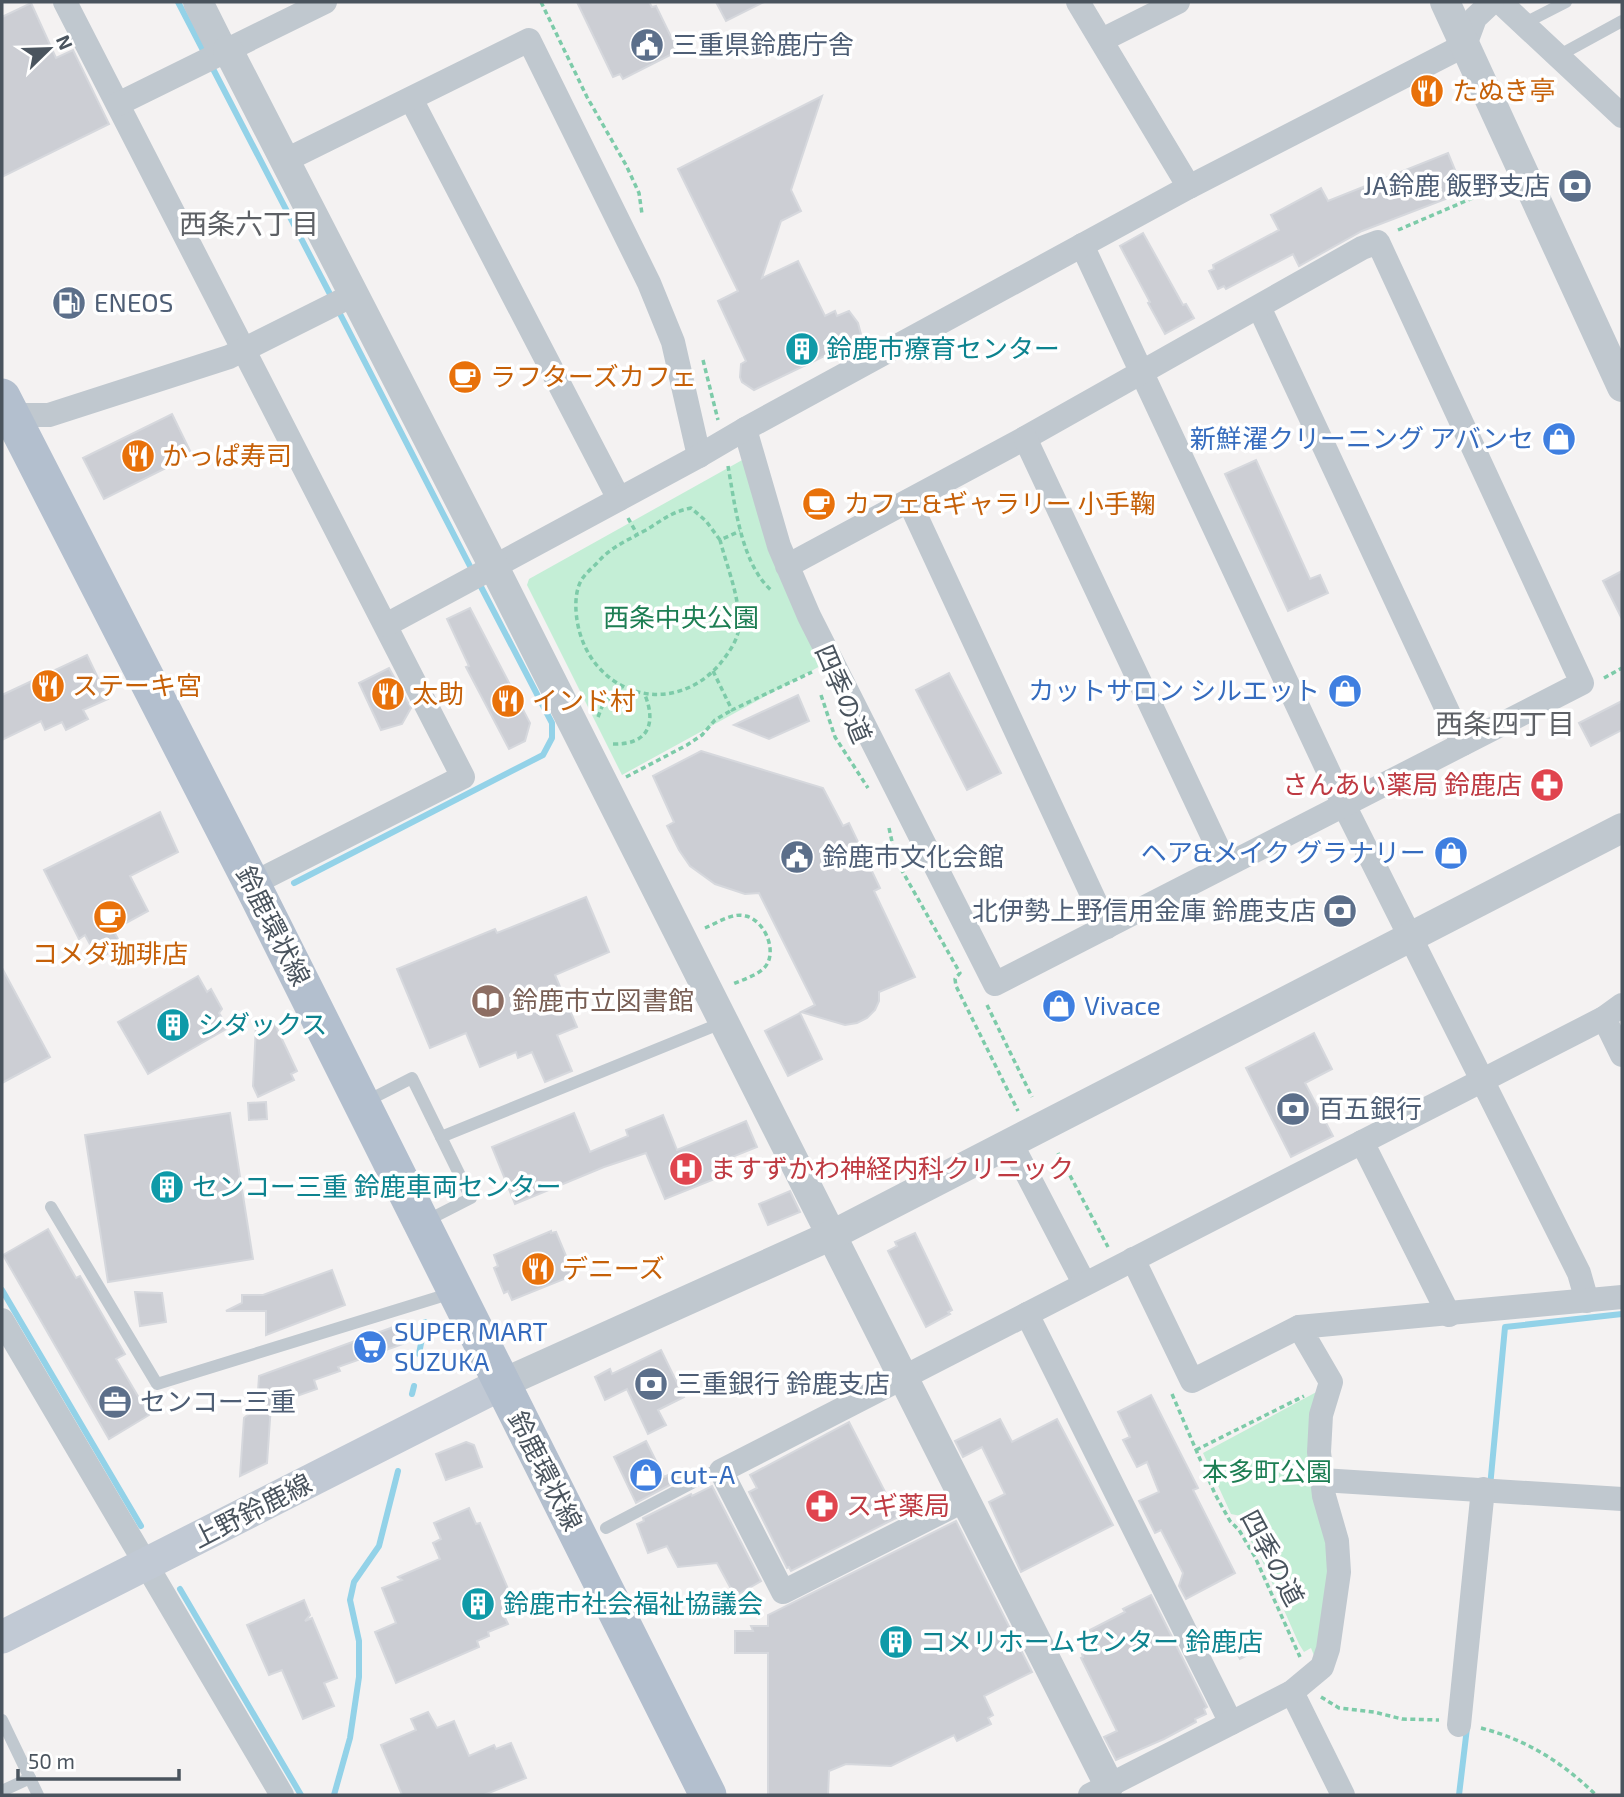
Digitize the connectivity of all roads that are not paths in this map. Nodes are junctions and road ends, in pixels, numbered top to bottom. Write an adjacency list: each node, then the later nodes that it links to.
1 (65, 2): 17 (street)
2 (198, 2): 14 (street)
3 (325, 2): 14 (street)
4 (1078, 2): 12 (street)
5 (1178, 2): 12 (street)
6 (1445, 2): 13 (street)
7 (1492, 2): 13 (street)
8 (1500, 2): 11 (street)
9 (1566, 2): 11 (lane)
10 (1622, 21): 15 (lane)
11 (1523, 24): 15 (street)
12 (1102, 40): 20 (street)
13 (1465, 45): 20 (street); 26 (street)
14 (226, 51): 17 (street); 19 (street)
15 (1558, 56): 18 (street)
16 (411, 99): 19 (street); 30 (street); 32 (street)
17 (118, 104): 24 (street)
18 (1622, 116)
19 (284, 162): 22 (street)
20 (1189, 187): 21 (street)
21 (1082, 245): 25 (street); 28 (street)
22 (350, 296): 24 (street); 34 (street)
23 (1259, 307): 25 (street); 36 (street); 36 (street)
24 (245, 350): 27 (street); 35 (street)
25 (1140, 374): 29 (street); 37 (street)
26 (1622, 387)
27 (4, 409): 40 (main road, 鈴鹿環状線)
28 (745, 429): 30 (street); 33 (street)
29 (1025, 438): 31 (street); 39 (street)
30 (699, 456): 32 (street)
31 (909, 501): 33 (street); 41 (street)
32 (623, 508): 34 (street)
33 (787, 566): 41 (street)
34 (491, 569): 35 (street); 44 (street)
35 (386, 625): 40 (street)
36 (1463, 744): 37 (street)
37 (1343, 805): 39 (street); 42 (street)
38 (1622, 828): 42 (street)
39 (1226, 865): 41 (street)
40 (252, 884): 47 (main road, 鈴鹿環状線)
41 (1107, 927)
42 (1409, 938): 46 (street); 50 (street)
43 (1613, 1012): 45 (street); 46 (street)
44 (724, 1022): 48 (lane); 53 (street)
45 (1622, 1055)
46 (1481, 1079): 49 (street); 58 (street)
47 (361, 1104): 48 (lane); 52 (main road, 鈴鹿環状線)
48 (441, 1137): 52 (lane)
49 (1362, 1142): 54 (street); 60 (street)
50 (1011, 1143): 53 (street); 55 (street)
51 (51, 1207): 56 (lane)
52 (421, 1224): 56 (main road, 鈴鹿環状線)
53 (832, 1235): 63 (street); 64 (street)
54 (1125, 1263): 55 (street); 62 (street)
55 (1084, 1283): 59 (street)
56 (455, 1292): 64 (main road, 鈴鹿環状線)
57 (1622, 1297): 58 (street)
58 (1587, 1301): 60 (street)
59 (1027, 1314): 63 (street); 75 (street)
60 (1448, 1315): 62 (street)
61 (2, 1320): 71 (street)
62 (1299, 1327): 66 (street)
63 (904, 1377): 65 (street); 69 (street)
64 (501, 1384): 71 (main road, 上野鈴鹿線); 82 (main road, 鈴鹿環状線)
65 (721, 1471): 69 (street); 70 (lane)
66 (1322, 1480): 67 (street); 73 (street)
67 (1490, 1490): 68 (street); 76 (street)
68 (1622, 1499)
69 (965, 1500): 78 (street)
70 (606, 1528)
71 (146, 1564): 72 (main road, 上野鈴鹿線); 81 (street)
72 (2, 1637)
73 (1301, 1685): 75 (street); 83 (street)
74 (2, 1720): 77 (lane)
75 (1231, 1723): 78 (street)
76 (1471, 1727)
77 (30, 1778): 79 (lane); 80 (lane)
78 (1100, 1790)
79 (2, 1791)
80 (38, 1795)
81 (282, 1795)
82 (709, 1795)
83 (1343, 1795)

